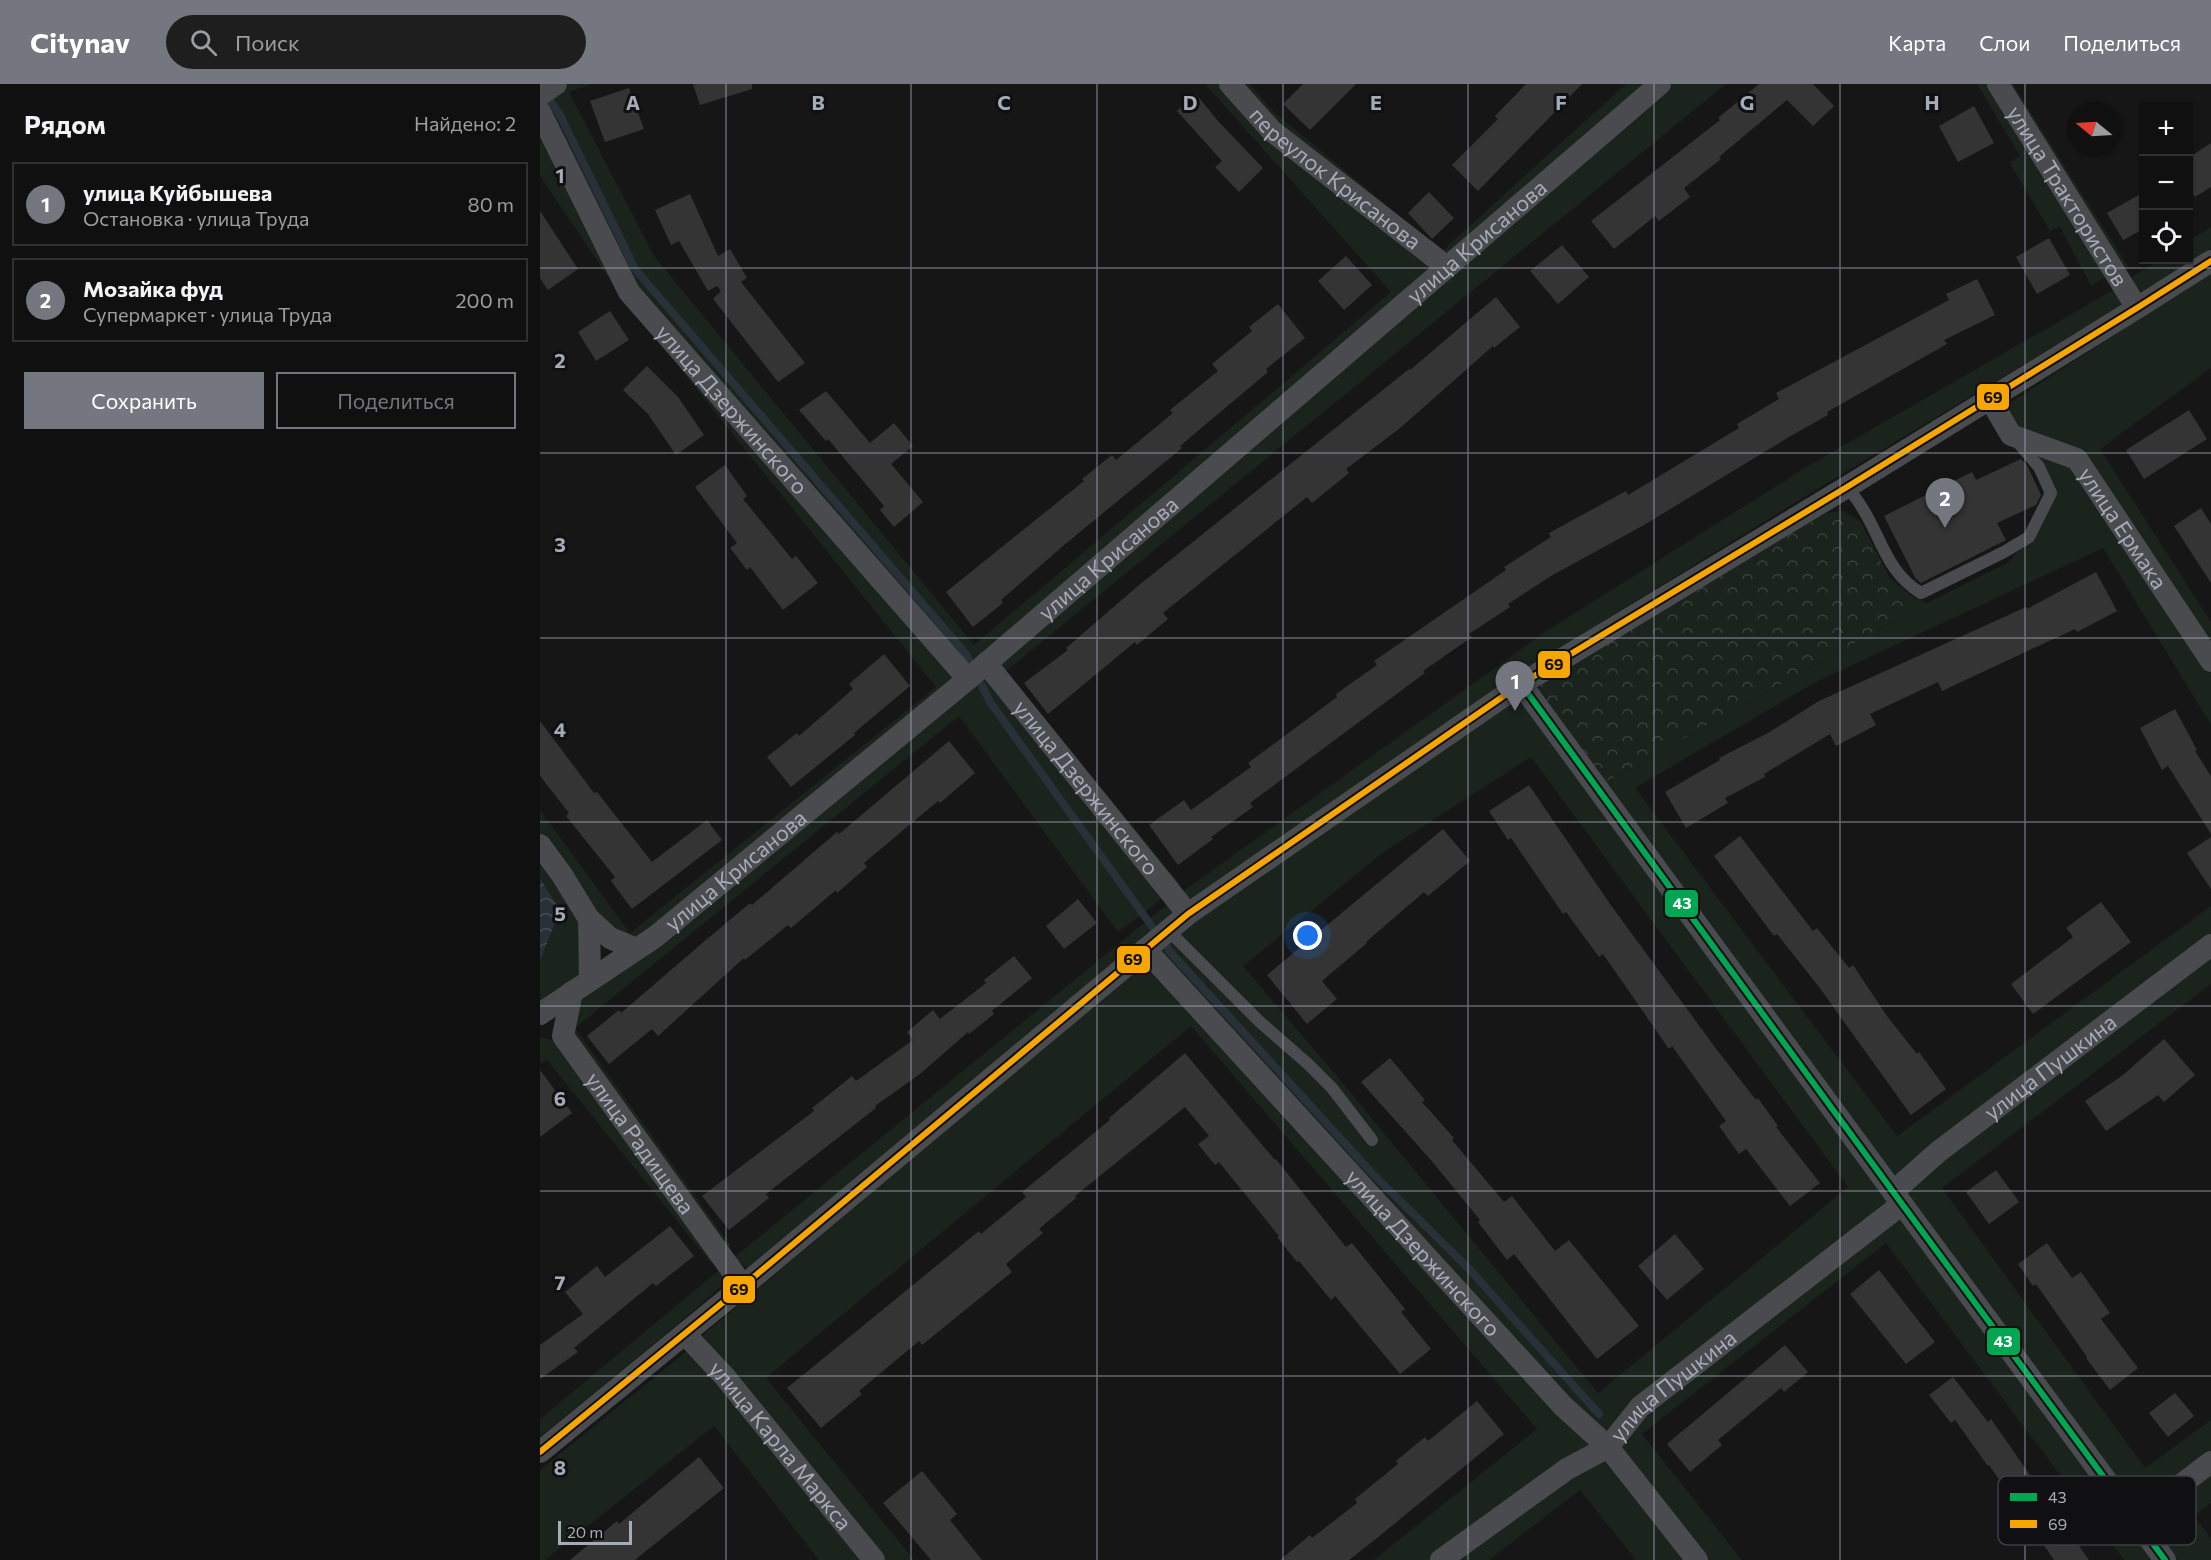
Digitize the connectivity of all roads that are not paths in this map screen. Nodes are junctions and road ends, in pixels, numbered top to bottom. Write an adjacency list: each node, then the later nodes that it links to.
1 (556, 84): 5 (street)
2 (1230, 84): 8 (street, переулок Крисанова)
3 (1660, 84): 8 (street, улица Крисанова)
4 (1998, 84): 9 (street, улица Трактористов)
5 (540, 95)
6 (540, 112): 15 (street, улица Дзержинского)
7 (2211, 261): 9 (street)
8 (1447, 267): 14 (street, улица Крисанова)
9 (2137, 308): 10 (street)
10 (1990, 399): 11 (street); 12 (street)
11 (2011, 435): 12 (lane); 13 (street, улица Ермака)
12 (1847, 487): 16 (street)
13 (2211, 661)
14 (986, 663): 15 (street, улица Крисанова); 18 (street, улица Дзержинского)
15 (968, 679): 22 (street, улица Крисанова)
16 (1521, 684): 18 (street); 30 (street)
17 (540, 845): 19 (street)
18 (1188, 914): 20 (street)
19 (589, 918): 22 (street); 24 (street)
20 (1168, 930): 23 (street); 29 (lane)
21 (2211, 945): 30 (street, улица Пушкина)
22 (636, 949): 24 (street, улица Крисанова)
23 (1145, 949): 31 (street); 33 (street, улица Дзержинского)
24 (590, 980): 25 (street, улица Крисанова)
25 (572, 992): 26 (street, улица Крисанова); 28 (street)
26 (540, 1014)
27 (540, 1028): 28 (street)
28 (563, 1036): 31 (street, улица Радищева)
29 (1372, 1140)
30 (1897, 1198): 33 (street, улица Пушкина); 36 (street)
31 (743, 1286): 32 (street)
32 (685, 1334): 34 (street); 39 (street, улица Карла Маркса)
33 (1608, 1447): 40 (street, улица Пушкина); 41 (street, улица Дзержинского)
34 (540, 1452)
35 (2211, 1462): 37 (street)
36 (2102, 1476)
37 (2193, 1476)
38 (2154, 1545): 42 (street)
39 (874, 1560)
40 (1441, 1560)
41 (1697, 1560)
42 (2165, 1560)

